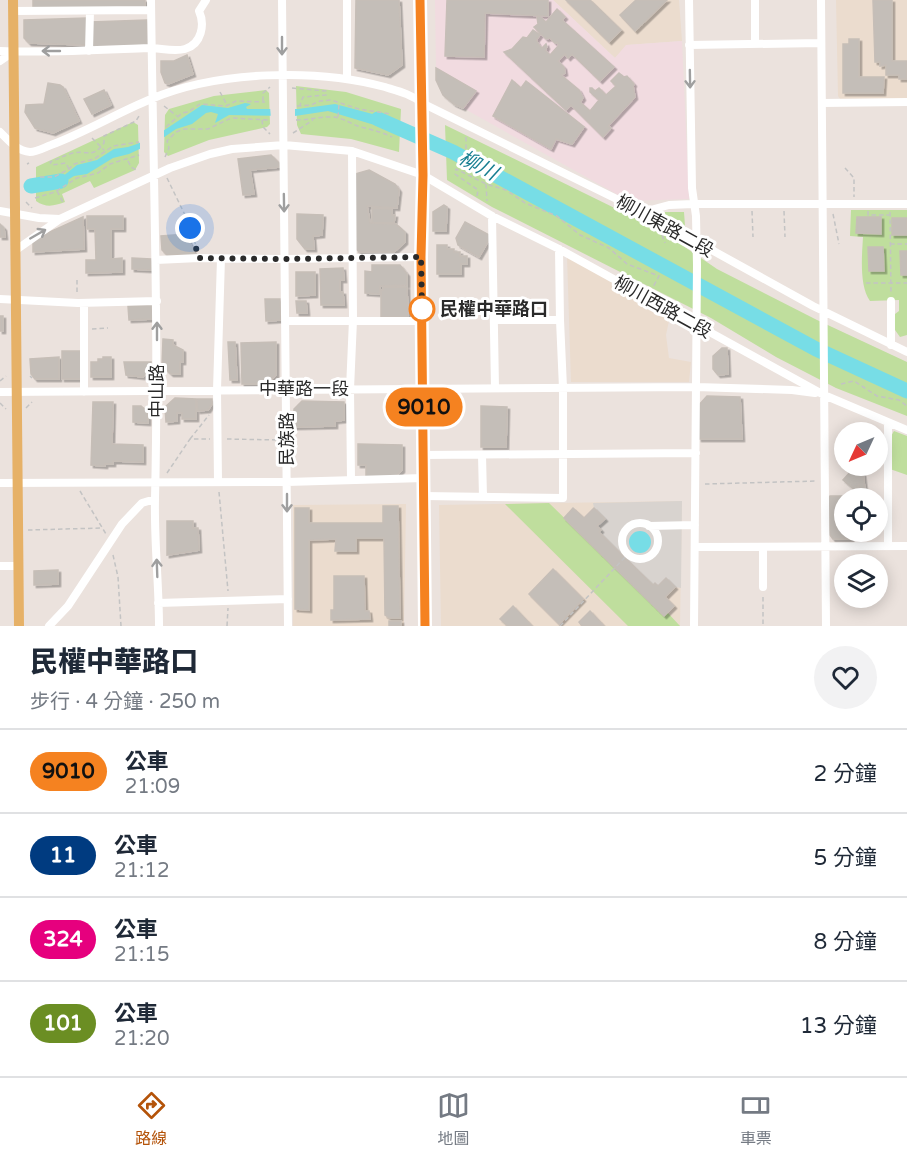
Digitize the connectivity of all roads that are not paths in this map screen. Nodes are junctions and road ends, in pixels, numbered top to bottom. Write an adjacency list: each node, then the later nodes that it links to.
1 (151, 0): 10 (street)
2 (206, 0): 15 (street)
3 (282, 0): 20 (street, one-way to 20)
4 (347, 0): 21 (street)
5 (420, 0): 24 (main road)
6 (689, 0): 14 (street)
7 (755, 0): 12 (street)
8 (821, 0): 13 (street)
9 (13, 6): 11 (street); 18 (main road)
10 (151, 10): 11 (street); 15 (street)
11 (90, 11): 17 (street)
12 (755, 44): 13 (street); 14 (street)
13 (821, 44): 25 (street)
14 (689, 45): 32 (street, one-way to 32)
15 (152, 48): 17 (street); 22 (street)
16 (0, 51): 18 (street)
17 (89, 51): 18 (street, one-way to 18)
18 (13, 52): 19 (street); 28 (main road)
19 (0, 61)
20 (282, 75): 21 (street, 柳川東路二段); 22 (street, 柳川東路二段); 27 (street, 民族路)
21 (347, 78): 24 (street, 柳川東路二段)
22 (153, 98): 28 (street, 柳川東路二段); 31 (street, 中山路)
23 (907, 102): 25 (street)
24 (422, 103): 30 (main road); 37 (street, 柳川東路二段)
25 (822, 103): 33 (street)
26 (0, 132): 28 (street)
27 (284, 145): 29 (street, 柳川西路二段); 31 (street, 柳川西路二段); 46 (street, 民族路, one-way to 46)
28 (15, 146): 36 (main road)
29 (352, 151): 30 (street, 柳川西路二段); 45 (street)
30 (423, 175): 38 (street, 柳川西路二段); 43 (main road)
31 (153, 176): 39 (street, 柳川西路二段); 47 (street, 中山路)
32 (693, 204): 33 (street); 37 (street); 40 (street)
33 (826, 204): 34 (street); 53 (street)
34 (907, 204)
35 (0, 211): 36 (street)
36 (15, 212): 39 (street); 42 (main road)
37 (643, 212): 40 (street, 柳川東路二段)
38 (492, 216): 41 (street, 柳川西路二段); 55 (street)
39 (60, 219): 42 (street, 柳川西路二段, one-way to 39)
40 (696, 243): 53 (street, 柳川東路二段); 59 (street)
41 (559, 249): 56 (street); 59 (street, 柳川西路二段)
42 (16, 250): 49 (main road)
43 (421, 257): 45 (street); 58 (main road)
44 (221, 258): 46 (street); 47 (street); 68 (street)
45 (352, 258): 46 (street); 54 (street)
46 (285, 259): 57 (street, 民族路)
47 (156, 260): 50 (street, 中山路)
48 (0, 298): 49 (street)
49 (17, 299): 52 (street); 71 (main road)
50 (157, 301): 52 (street); 67 (street, 中山路, one-way to 50)
51 (891, 301): 60 (street)
52 (81, 303): 72 (street)
53 (824, 312): 60 (street, 柳川東路二段); 73 (street)
54 (353, 320): 57 (street); 58 (street); 65 (street)
55 (494, 320): 56 (street); 63 (street)
56 (560, 320): 64 (street)
57 (285, 321): 69 (street, 民族路)
58 (422, 321): 66 (main road)
59 (697, 325): 62 (street); 73 (street, 柳川西路二段)
60 (891, 345): 61 (street, 柳川東路二段)
61 (907, 352)
62 (696, 387): 64 (street, 中華路一段); 73 (street, 中華路一段); 77 (street)
63 (495, 388): 64 (street, 中華路一段); 66 (street, 中華路一段)
64 (563, 388): 79 (street)
65 (350, 389): 66 (street, 中華路一段); 69 (street, 中華路一段); 83 (street)
66 (424, 389): 80 (main road)
67 (157, 390): 68 (street, 中華路一段); 72 (street, 中華路一段); 88 (street, 中山路)
68 (217, 390): 69 (street, 中華路一段); 84 (street)
69 (286, 390): 85 (street, 民族路)
70 (0, 392): 71 (street, 中華路一段)
71 (18, 392): 72 (street, 中華路一段); 87 (main road)
72 (84, 392)
73 (824, 395): 74 (street, 柳川西路二段); 94 (street)
74 (886, 422)
75 (888, 423): 76 (street, 柳川西路二段)
76 (907, 430)
77 (696, 453): 79 (street); 92 (street)
78 (482, 454): 79 (street); 80 (street); 90 (street)
79 (563, 454): 90 (street)
80 (424, 455): 82 (main road)
81 (888, 476): 95 (street)
82 (424, 478): 83 (street); 89 (main road)
83 (351, 480): 85 (street)
84 (218, 482): 85 (street); 88 (street)
85 (287, 482): 102 (street, 民族路, one-way to 102)
86 (0, 483): 87 (street)
87 (18, 483): 88 (street); 100 (main road)
88 (156, 483): 91 (street, 中山路)
89 (424, 496): 90 (street); 108 (main road)
90 (483, 497)
91 (155, 499): 103 (street, 中山路, one-way to 91); 105 (street)
92 (695, 525): 93 (street); 97 (street)
93 (649, 526): 93 (street)
94 (825, 546): 95 (street); 98 (street); 110 (street)
95 (888, 546): 96 (street)
96 (907, 546)
97 (695, 547): 98 (street); 109 (street)
98 (762, 547): 101 (street)
99 (0, 566): 100 (street)
100 (19, 566): 104 (main road)
101 (763, 587)
102 (288, 599): 103 (street); 107 (street, 民族路)
103 (158, 603): 106 (street, 中山路)
104 (19, 626)
105 (49, 626)
106 (159, 626)
107 (288, 626)
108 (425, 626)
109 (694, 626)
110 (826, 626)

